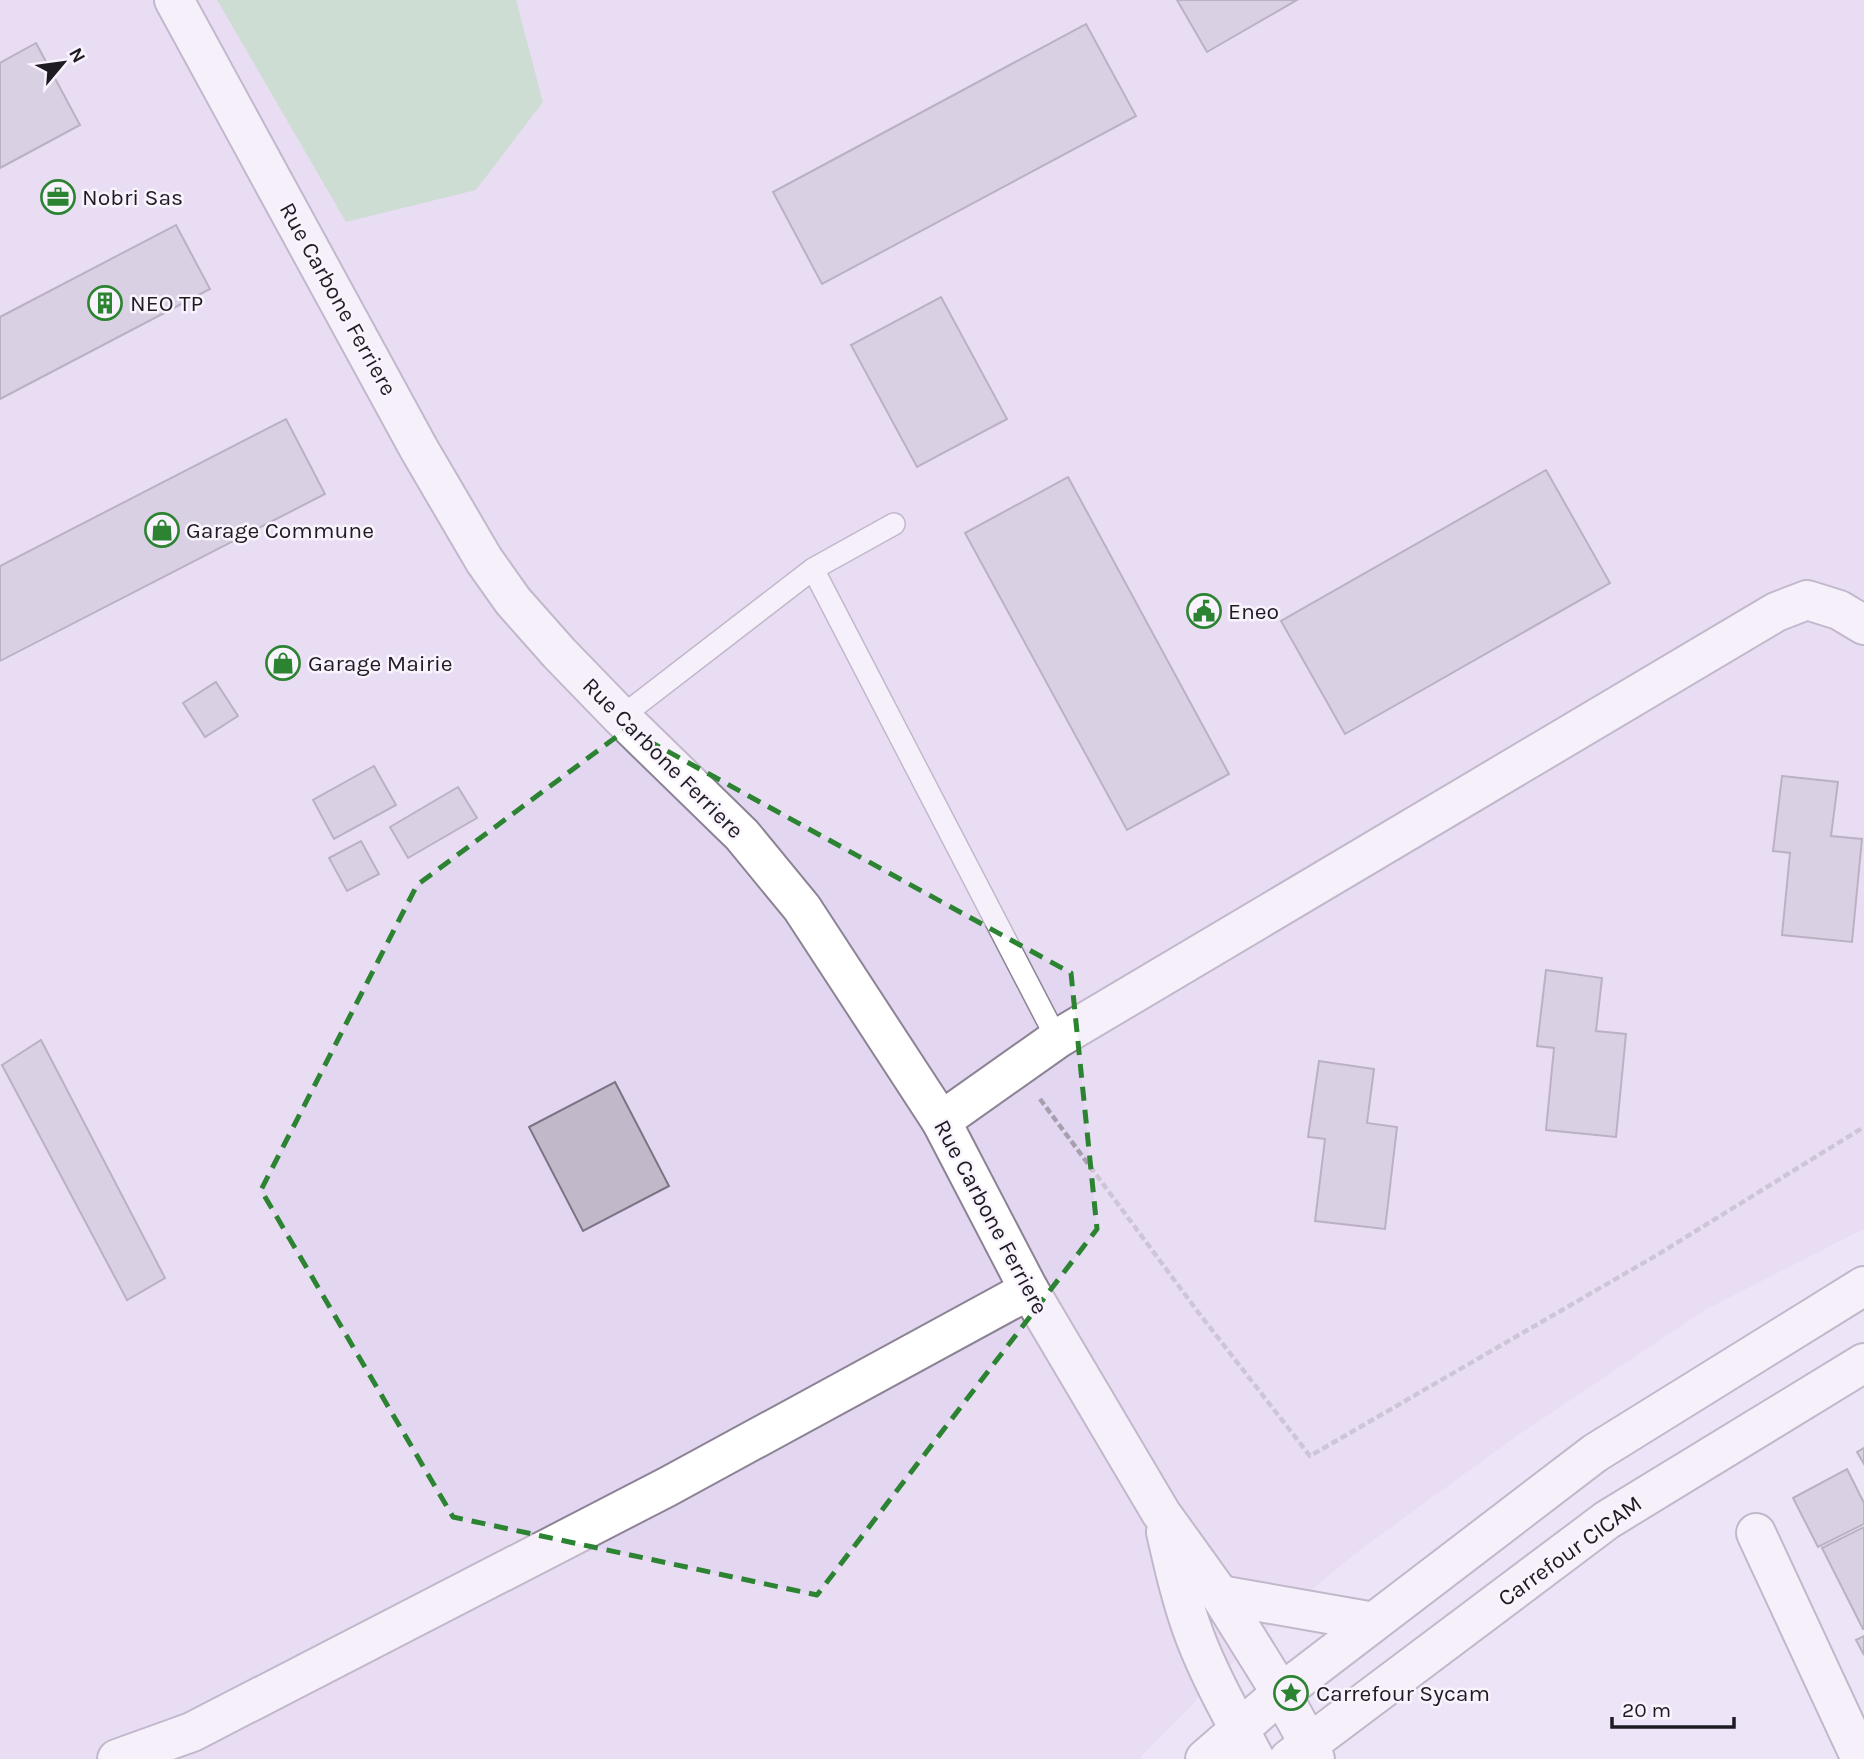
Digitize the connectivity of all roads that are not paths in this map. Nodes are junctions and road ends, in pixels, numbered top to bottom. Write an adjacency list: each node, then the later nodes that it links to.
1 (174, 0): 5 (street, Rue Carbone Ferriere)
2 (894, 524): 3 (lane)
3 (813, 569): 5 (lane); 6 (lane)
4 (1864, 625): 6 (street)
5 (621, 717): 7 (street, Rue Carbone Ferriere)
6 (1057, 1038): 7 (street)
7 (941, 1121): 9 (street, Rue Carbone Ferriere)
8 (1864, 1286): 14 (street)
9 (1028, 1290): 11 (street, Rue Carbone Ferriere); 18 (street)
10 (1864, 1363): 17 (street, Carrefour CICAM)
11 (1161, 1513): 13 (street, Rue Carbone Ferriere); 16 (street, Rue Carbone Ferriere)
12 (1756, 1533): 20 (street)
13 (1220, 1595): 14 (street); 15 (street, Rue Carbone Ferriere)
14 (1374, 1622): 15 (street)
15 (1281, 1693): 16 (street); 17 (street, Rue Carbone Ferriere)
16 (1247, 1744): 19 (street)
17 (1304, 1754)
18 (117, 1759)
19 (1205, 1759)
20 (1861, 1759)

